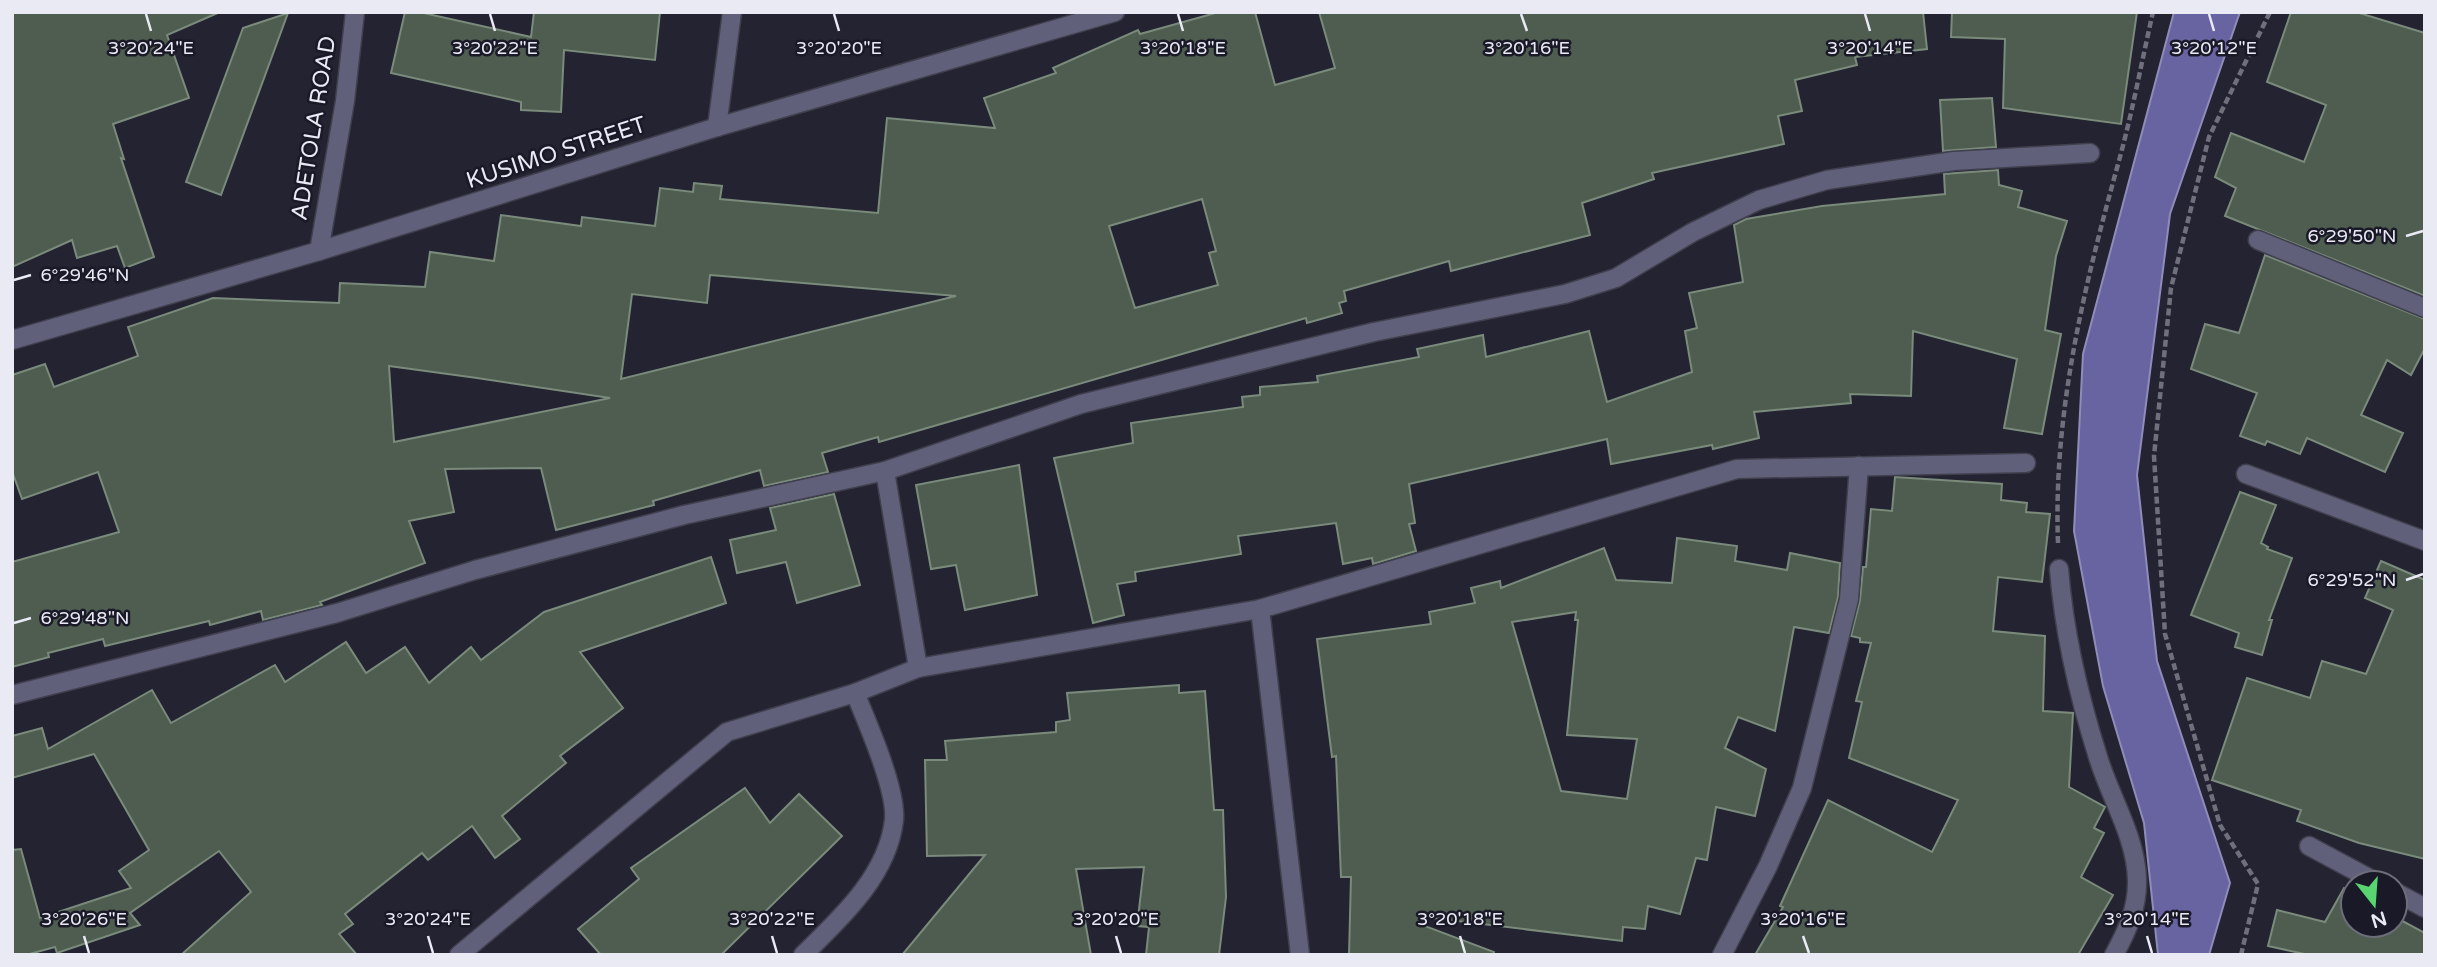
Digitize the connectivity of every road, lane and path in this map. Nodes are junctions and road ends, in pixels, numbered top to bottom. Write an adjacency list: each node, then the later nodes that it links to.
1 (355, 12): 10 (street, ADETOLA ROAD)
2 (732, 12): 7 (street)
3 (1115, 12): 6 (street, KUSIMO STREET)
4 (2153, 12): 18 (path)
5 (2270, 12): 32 (path)
6 (1087, 17): 7 (street, KUSIMO STREET)
7 (717, 127): 10 (street, KUSIMO STREET)
8 (2090, 153): 15 (street)
9 (2258, 240): 11 (street)
10 (319, 251): 12 (street, KUSIMO STREET)
11 (2425, 307)
12 (12, 340)
13 (2026, 463): 14 (street)
14 (1859, 466): 19 (street); 30 (street)
15 (885, 471): 20 (street); 22 (street)
16 (2246, 474): 17 (street)
17 (2425, 541)
18 (2059, 569): 31 (street)
19 (1260, 609): 20 (street); 29 (street)
20 (919, 668): 21 (street)
21 (855, 693): 27 (street); 28 (street)
22 (12, 695)
23 (2309, 846): 24 (street)
24 (2352, 869)
25 (2409, 899): 26 (street)
26 (2425, 908)
27 (459, 955)
28 (803, 955)
29 (1300, 955)
30 (1722, 955)
31 (2113, 955)
32 (2241, 955)

